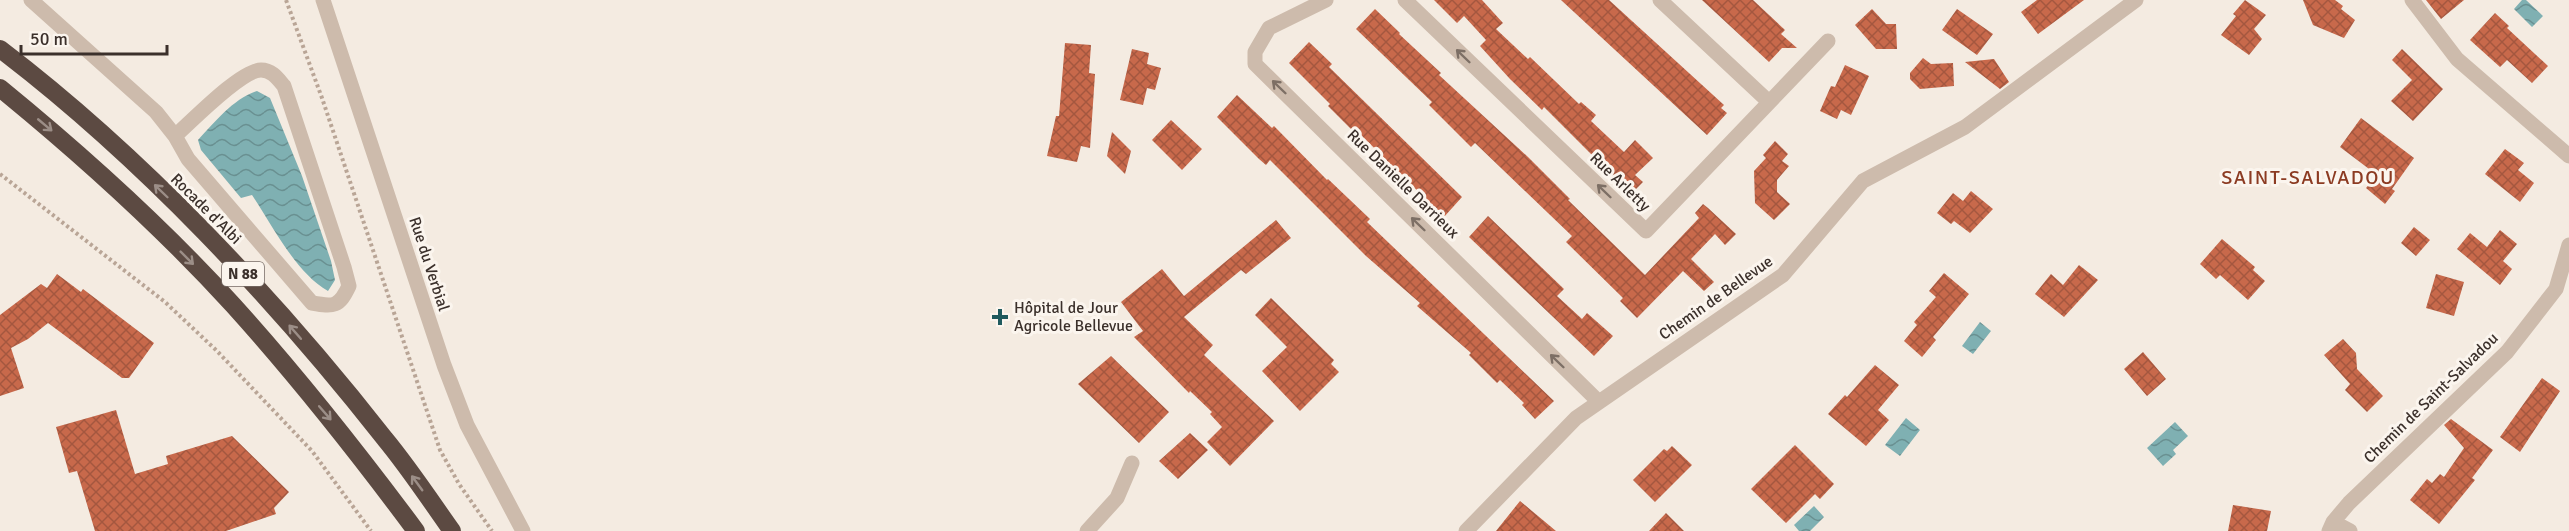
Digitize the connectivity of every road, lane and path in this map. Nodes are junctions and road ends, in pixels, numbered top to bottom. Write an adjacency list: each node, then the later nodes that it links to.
1 (32, 0): 13 (street)
2 (286, 0): 24 (path)
3 (323, 0): 25 (street, Rue du Verbial)
4 (1326, 0): 18 (street, Rue Danielle Darrieux, one-way to 4)
5 (1406, 0): 12 (street, Rue Arletty, one-way to 5)
6 (1660, 0): 12 (street)
7 (2136, 0): 18 (street, Chemin de Bellevue)
8 (2412, 0): 14 (street)
9 (1828, 41): 12 (street, Rue Arletty)
10 (0, 49): 23 (highway, Rocade d'Albi / N 88, one-way to 10)
11 (0, 88): 22 (highway, N 88, one-way to 22)
12 (1769, 102)
13 (175, 136): 13 (street)
14 (2569, 156)
15 (0, 174): 21 (path)
16 (2569, 245): 17 (street, Chemin de Saint-Salvadou)
17 (2562, 290): 20 (street, Chemin de Saint-Salvadou)
18 (1599, 402): 27 (street, Chemin de Bellevue)
19 (1132, 463): 26 (street)
20 (2331, 526): 28 (street)
21 (371, 531)
22 (416, 531)
23 (452, 531)
24 (492, 531)
25 (523, 531)
26 (1087, 531)
27 (1466, 531)
28 (2350, 531)

